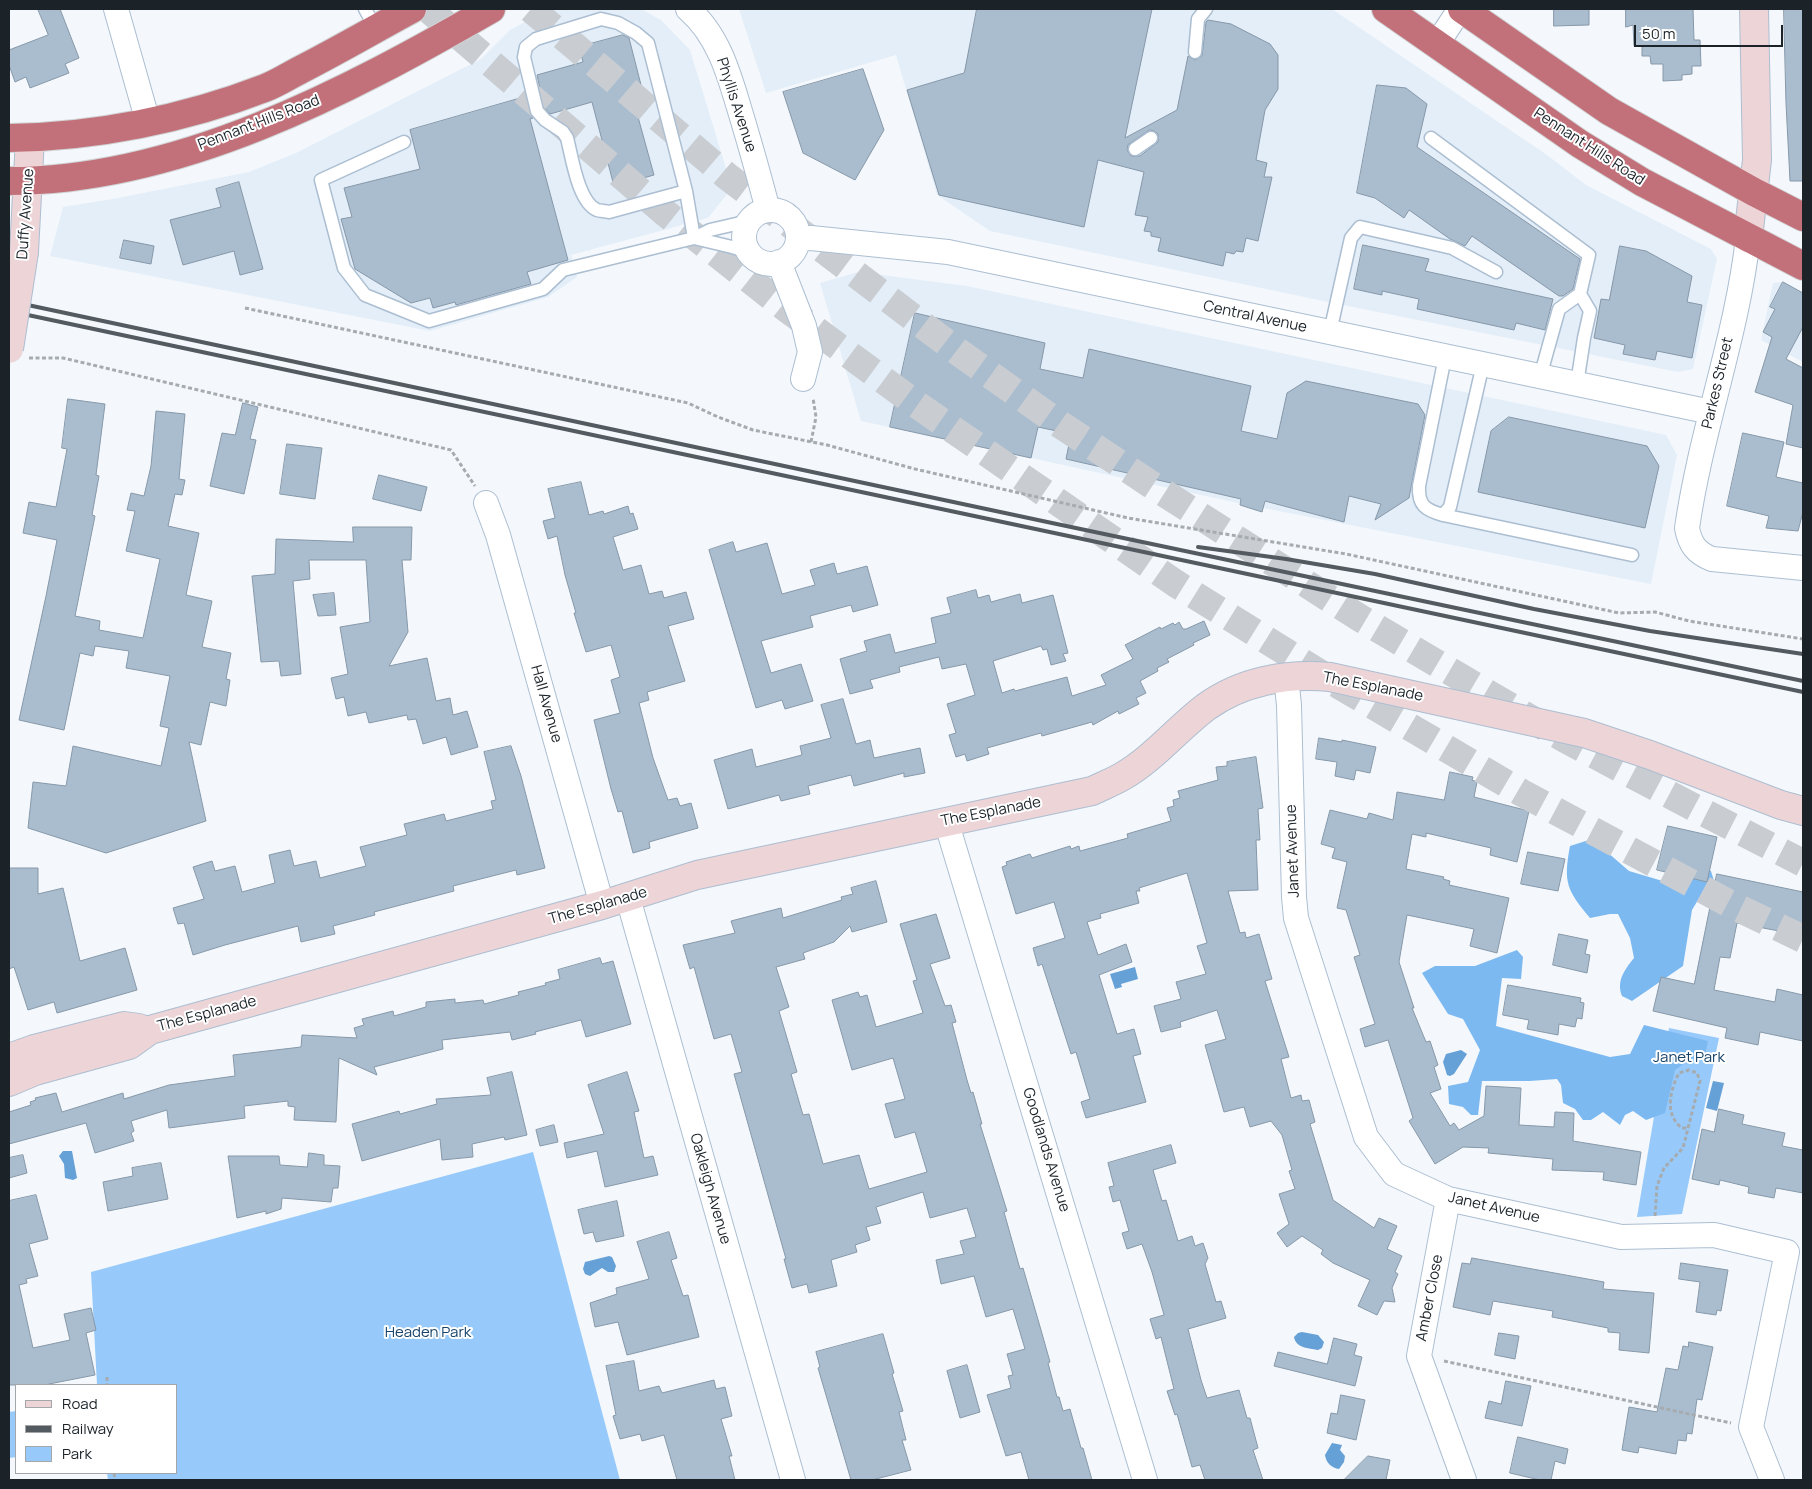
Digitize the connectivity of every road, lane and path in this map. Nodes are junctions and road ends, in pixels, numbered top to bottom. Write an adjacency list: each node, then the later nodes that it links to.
1 (116, 9): 12 (street)
2 (412, 9): 9 (highway, Pennant Hills Road)
3 (491, 9): 18 (highway, Pennant Hills Road)
4 (688, 9): 21 (street, Phyllis Avenue)
5 (1206, 9): 11 (lane)
6 (1386, 9): 10 (highway, Pennant Hills Road)
7 (1461, 9): 10 (street); 20 (highway)
8 (1754, 9): 20 (main road)
9 (371, 19): 12 (highway, Pennant Hills Road)
10 (1437, 44): 24 (highway, Pennant Hills Road)
11 (1195, 52)
12 (148, 122): 13 (highway, Pennant Hills Road)
13 (20, 138): 18 (main road, Duffy Avenue)
14 (1151, 138): 17 (lane)
15 (1431, 138): 30 (lane)
16 (404, 142): 23 (lane)
17 (1135, 149)
18 (18, 181): 33 (main road, Duffy Avenue, bridge)
19 (686, 191): 19 (lane); 23 (lane)
20 (1754, 192): 22 (highway); 24 (main road)
21 (758, 216): 23 (lane); 25 (street); 26 (street)
22 (1803, 217)
23 (694, 238): 26 (lane)
24 (1748, 238): 28 (highway, Pennant Hills Road); 39 (street, Parkes Street)
25 (798, 239): 27 (street); 32 (street, Central Avenue)
26 (749, 252): 27 (street)
27 (779, 262): 37 (street)
28 (1803, 266)
29 (1496, 272): 32 (lane)
30 (1580, 294): 36 (lane); 38 (lane)
31 (246, 308): 40 (path)
32 (1330, 332): 34 (street, Central Avenue)
33 (16, 354): 41 (path)
34 (1445, 356): 35 (street, Central Avenue); 42 (lane)
35 (1483, 364): 36 (street, Central Avenue); 42 (lane)
36 (1540, 377): 38 (street, Central Avenue)
37 (803, 379): 40 (path)
38 (1577, 384): 39 (street, Central Avenue)
39 (1711, 412): 44 (street, Parkes Street)
40 (811, 442): 45 (path)
41 (486, 503): 50 (street, Hall Avenue)
42 (1442, 515): 43 (lane)
43 (1632, 555)
44 (1803, 568)
45 (1803, 639)
46 (1286, 677): 47 (main road, The Esplanade); 48 (main road, The Esplanade); 55 (street, Janet Avenue)
47 (1803, 811)
48 (946, 821): 49 (main road, The Esplanade); 62 (street, Goodlands Avenue)
49 (628, 898): 50 (main road, The Esplanade); 61 (street, Oakleigh Avenue)
50 (602, 906): 51 (main road, The Esplanade)
51 (150, 1030): 52 (main road, The Esplanade); 53 (main road, The Esplanade)
52 (9, 1058)
53 (9, 1082)
54 (1688, 1128): 54 (path); 56 (path)
55 (1448, 1199): 56 (street, Janet Avenue); 57 (street, Amber Close)
56 (1657, 1236): 60 (street, Janet Avenue)
57 (1419, 1356): 60 (path); 63 (street, Amber Close)
58 (106, 1377): 59 (path)
59 (107, 1384)
60 (1751, 1427): 64 (street)
61 (793, 1480)
62 (1145, 1480)
63 (1464, 1480)
64 (1772, 1480)

